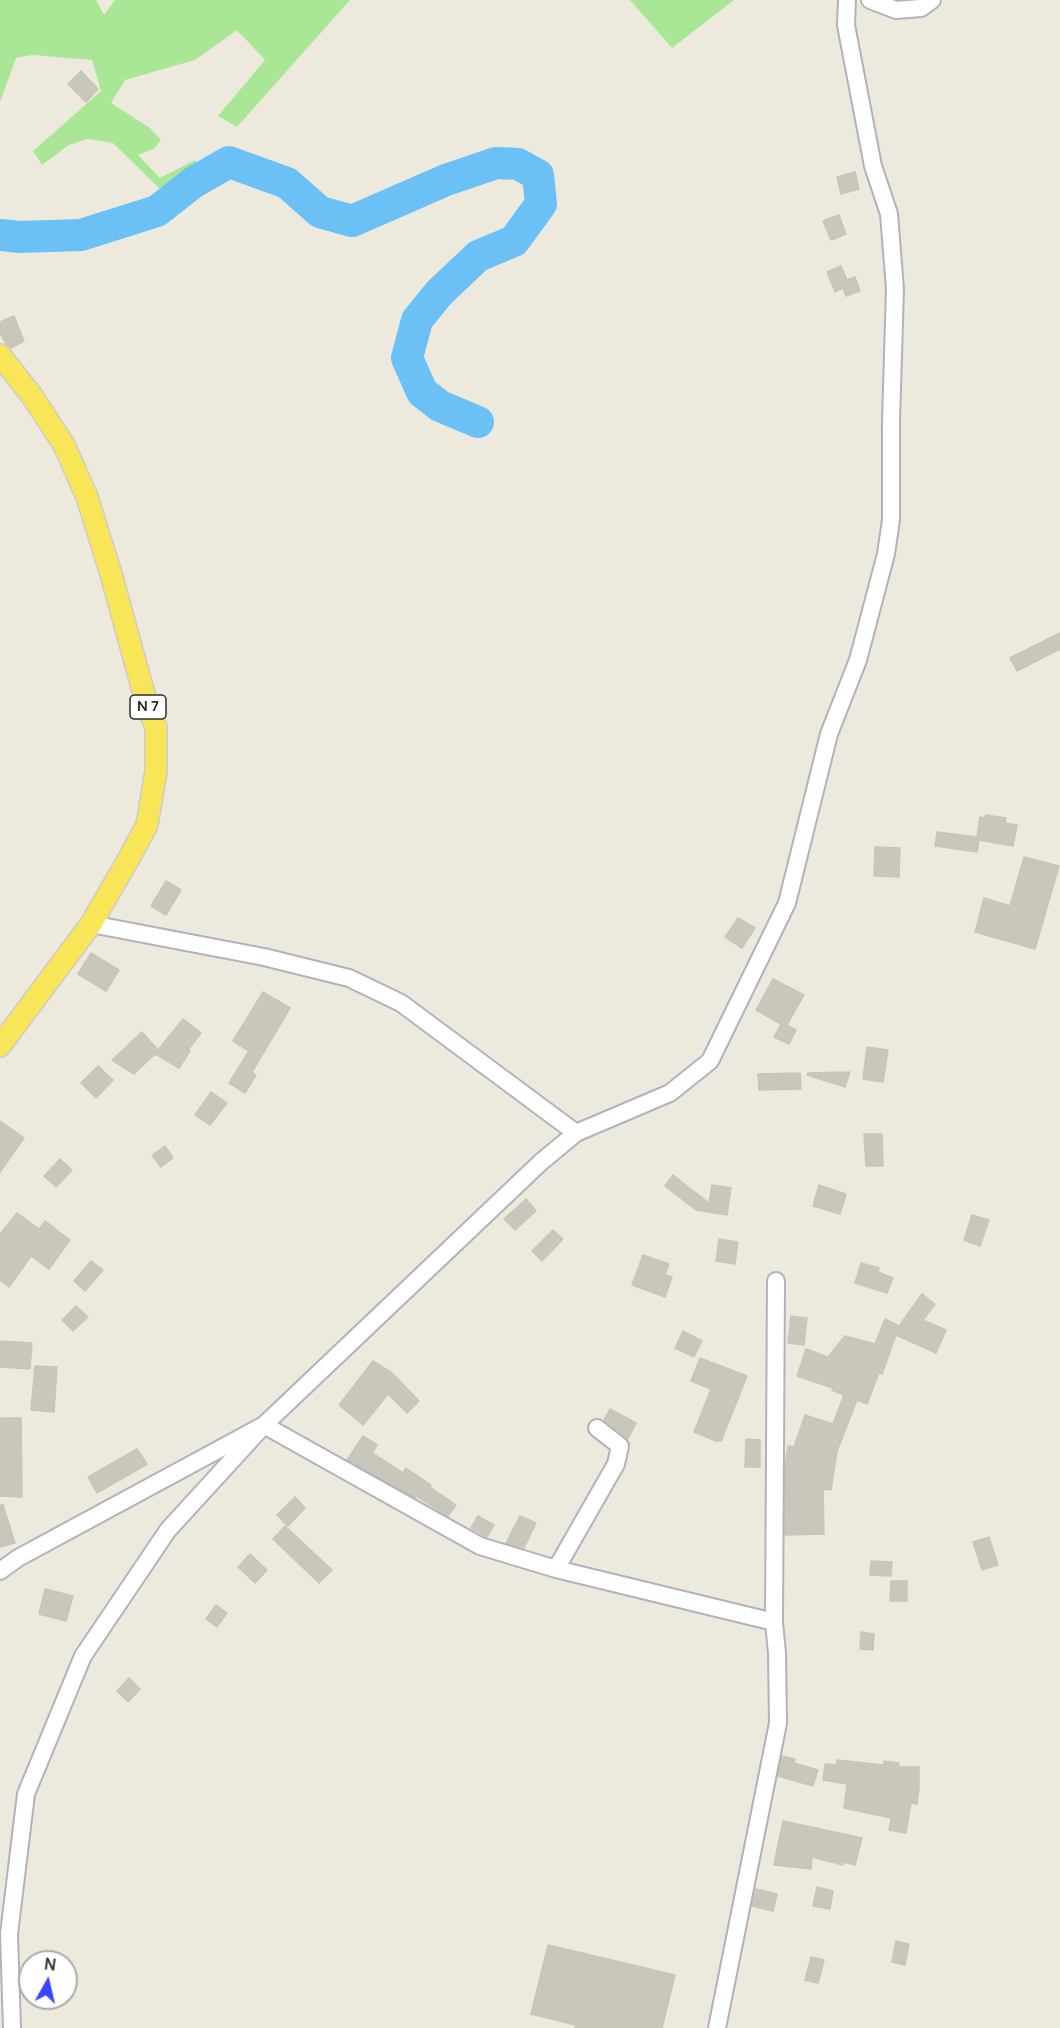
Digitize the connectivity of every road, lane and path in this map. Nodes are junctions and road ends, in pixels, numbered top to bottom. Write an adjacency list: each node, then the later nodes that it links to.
1 (847, 0): 7 (street)
2 (870, 0): 3 (street)
3 (932, 0)
4 (0, 355): 5 (main road, N 7)
5 (91, 924): 6 (main road, N 7); 7 (street)
6 (0, 1046)
7 (576, 1133): 9 (street)
8 (776, 1281): 13 (street)
9 (264, 1425): 11 (street); 12 (street); 14 (street)
10 (597, 1428): 11 (street)
11 (556, 1569): 13 (street)
12 (0, 1571)
13 (774, 1622): 15 (street)
14 (12, 2028)
15 (717, 2028)

